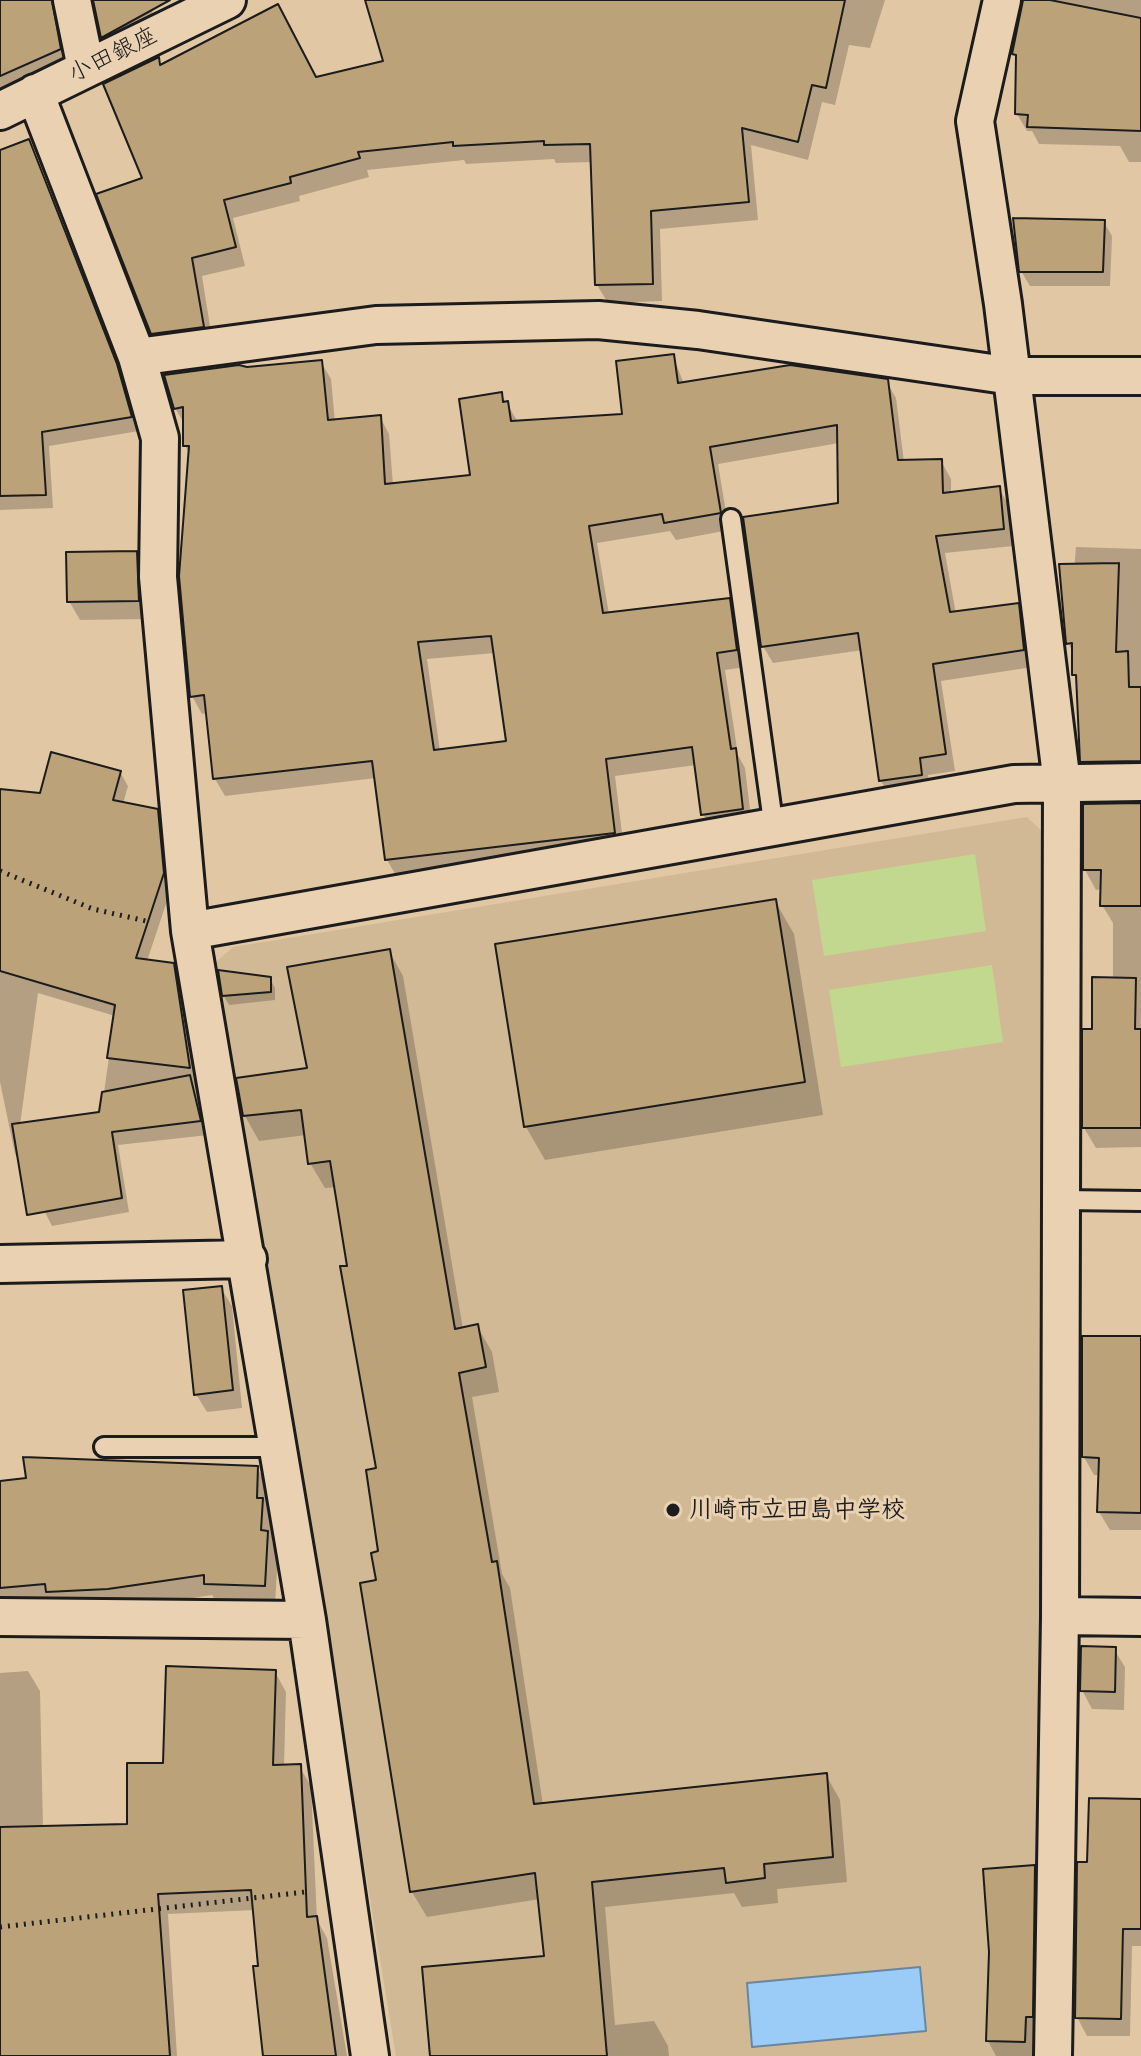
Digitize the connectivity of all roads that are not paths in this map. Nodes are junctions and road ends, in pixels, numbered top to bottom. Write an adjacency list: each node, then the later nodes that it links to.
1 (72, 0): 4 (street)
2 (227, 0): 4 (street, 小田銀座)
3 (1002, 0): 8 (street)
4 (86, 68): 5 (street, 小田銀座)
5 (35, 93): 6 (street, 小田銀座); 7 (street)
6 (0, 111)
7 (137, 357): 8 (street); 14 (street)
8 (1012, 376): 9 (street); 12 (street)
9 (1141, 376)
10 (731, 519): 13 (lane)
11 (1141, 782): 12 (street)
12 (1062, 784): 13 (street); 15 (street)
13 (774, 829): 14 (street)
14 (190, 931): 17 (street)
15 (1062, 1200): 16 (lane); 21 (street)
16 (1141, 1201)
17 (248, 1259): 18 (street); 20 (street)
18 (0, 1264)
19 (104, 1447): 20 (lane)
20 (278, 1447): 24 (street)
21 (1060, 1616): 23 (street); 26 (street)
22 (0, 1617): 24 (street)
23 (1141, 1617)
24 (307, 1620): 25 (street)
25 (370, 2056)
26 (1053, 2056)

